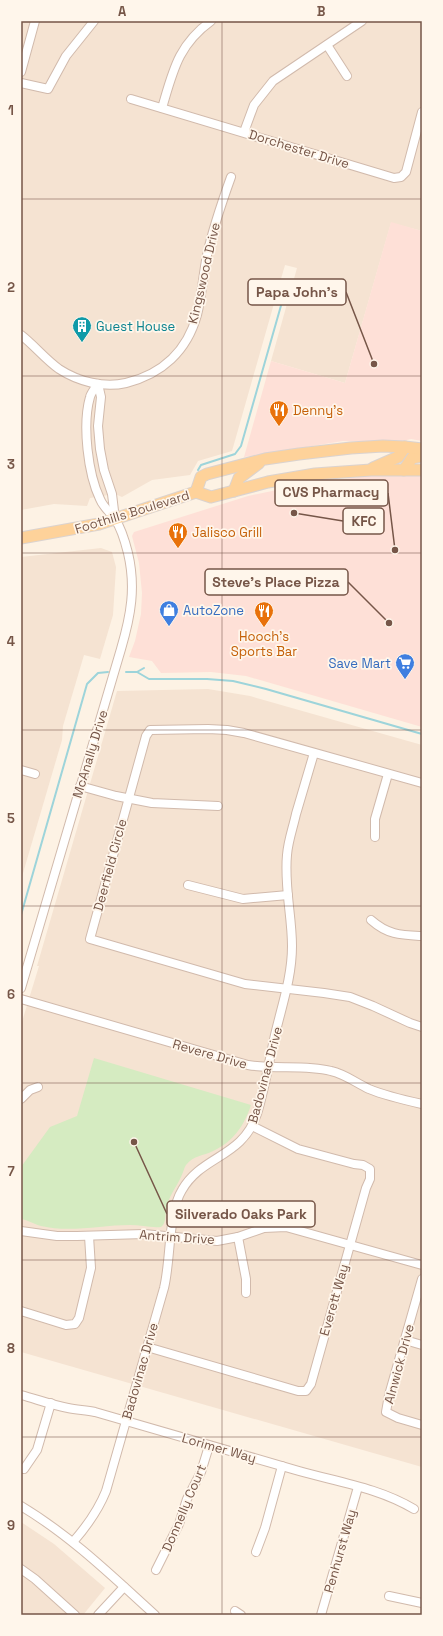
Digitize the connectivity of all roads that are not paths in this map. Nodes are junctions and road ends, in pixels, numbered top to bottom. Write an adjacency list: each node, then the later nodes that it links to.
1 (35, 21): 6 (street)
2 (94, 21): 8 (street)
3 (211, 21): 10 (street)
4 (362, 21): 5 (street)
5 (327, 45): 7 (street); 12 (street)
6 (21, 72)
7 (347, 76)
8 (21, 83)
9 (131, 99): 10 (street, Dorchester Drive)
10 (162, 108): 12 (street, Dorchester Drive)
11 (422, 112): 12 (street, Dorchester Drive)
12 (244, 132)
13 (231, 176): 15 (street, Kingswood Drive)
14 (21, 334): 15 (street, Kingswood Drive)
15 (98, 384): 25 (street, McAnally Drive); 25 (street, McAnally Drive)
16 (406, 447): 17 (main road, Foothills Boulevard); 19 (main road, Foothills Boulevard); 20 (main road)
17 (422, 449)
18 (422, 456): 21 (main road)
19 (265, 459): 23 (main road); 24 (main road, Foothills Boulevard)
20 (371, 470): 21 (main road, Foothills Boulevard); 23 (main road, Foothills Boulevard)
21 (404, 470): 22 (main road, Foothills Boulevard)
22 (422, 470)
23 (234, 491): 24 (main road, Foothills Boulevard)
24 (196, 492): 25 (main road, Foothills Boulevard)
25 (115, 519): 26 (main road, Foothills Boulevard); 32 (street, McAnally Drive)
26 (21, 538)
27 (314, 753): 30 (street, Deerfield Circle); 33 (street, Deerfield Circle); 37 (street, Badovinac Drive)
28 (21, 770): 29 (street)
29 (36, 774)
30 (388, 774): 31 (street, Deerfield Circle); 35 (street)
31 (422, 783)
32 (80, 786): 33 (street); 40 (street, McAnally Drive)
33 (128, 799): 34 (street); 41 (street, Deerfield Circle)
34 (218, 806)
35 (375, 838)
36 (188, 886): 37 (street)
37 (288, 896): 41 (street, Badovinac Drive)
38 (371, 920): 39 (street)
39 (422, 936)
40 (21, 988)
41 (287, 989): 43 (street, Deerfield Circle); 44 (street, Badovinac Drive)
42 (21, 998): 44 (street, Revere Drive)
43 (422, 1027)
44 (269, 1068): 47 (street, Revere Drive); 48 (street, Badovinac Drive)
45 (38, 1087): 46 (street)
46 (21, 1099)
47 (422, 1104)
48 (252, 1126): 51 (street, Badovinac Drive); 53 (street, Everett Way)
49 (21, 1231): 50 (street, Antrim Drive)
50 (89, 1236): 51 (street, Antrim Drive); 57 (street)
51 (171, 1237): 52 (street, Antrim Drive); 60 (street, Badovinac Drive)
52 (238, 1237): 53 (street, Antrim Drive); 56 (street)
53 (350, 1244): 54 (street, Antrim Drive); 60 (street, Everett Way)
54 (422, 1265)
55 (422, 1279): 58 (street, Alnwick Drive)
56 (246, 1293)
57 (21, 1311)
58 (405, 1340): 59 (street); 64 (street, Alnwick Drive)
59 (422, 1345)
60 (147, 1347): 63 (street, Badovinac Drive)
61 (21, 1395): 62 (street, Lorimer Way)
62 (51, 1403): 63 (street, Lorimer Way); 67 (street)
63 (126, 1421): 65 (street, Lorimer Way); 71 (street, Badovinac Drive)
64 (422, 1425)
65 (209, 1446): 66 (street, Lorimer Way); 74 (street, Donnelly Court)
66 (282, 1466): 68 (street, Lorimer Way); 72 (street)
67 (24, 1469)
68 (358, 1487): 70 (street, Lorimer Way); 81 (street, Penhurst Way)
69 (21, 1506): 71 (street)
70 (414, 1509)
71 (73, 1542): 75 (street)
72 (256, 1552)
73 (21, 1569): 78 (street)
74 (156, 1570)
75 (124, 1587): 79 (street); 80 (street)
76 (389, 1596): 77 (street)
77 (422, 1603)
78 (75, 1615)
79 (98, 1615)
80 (155, 1615)
81 (321, 1615)

